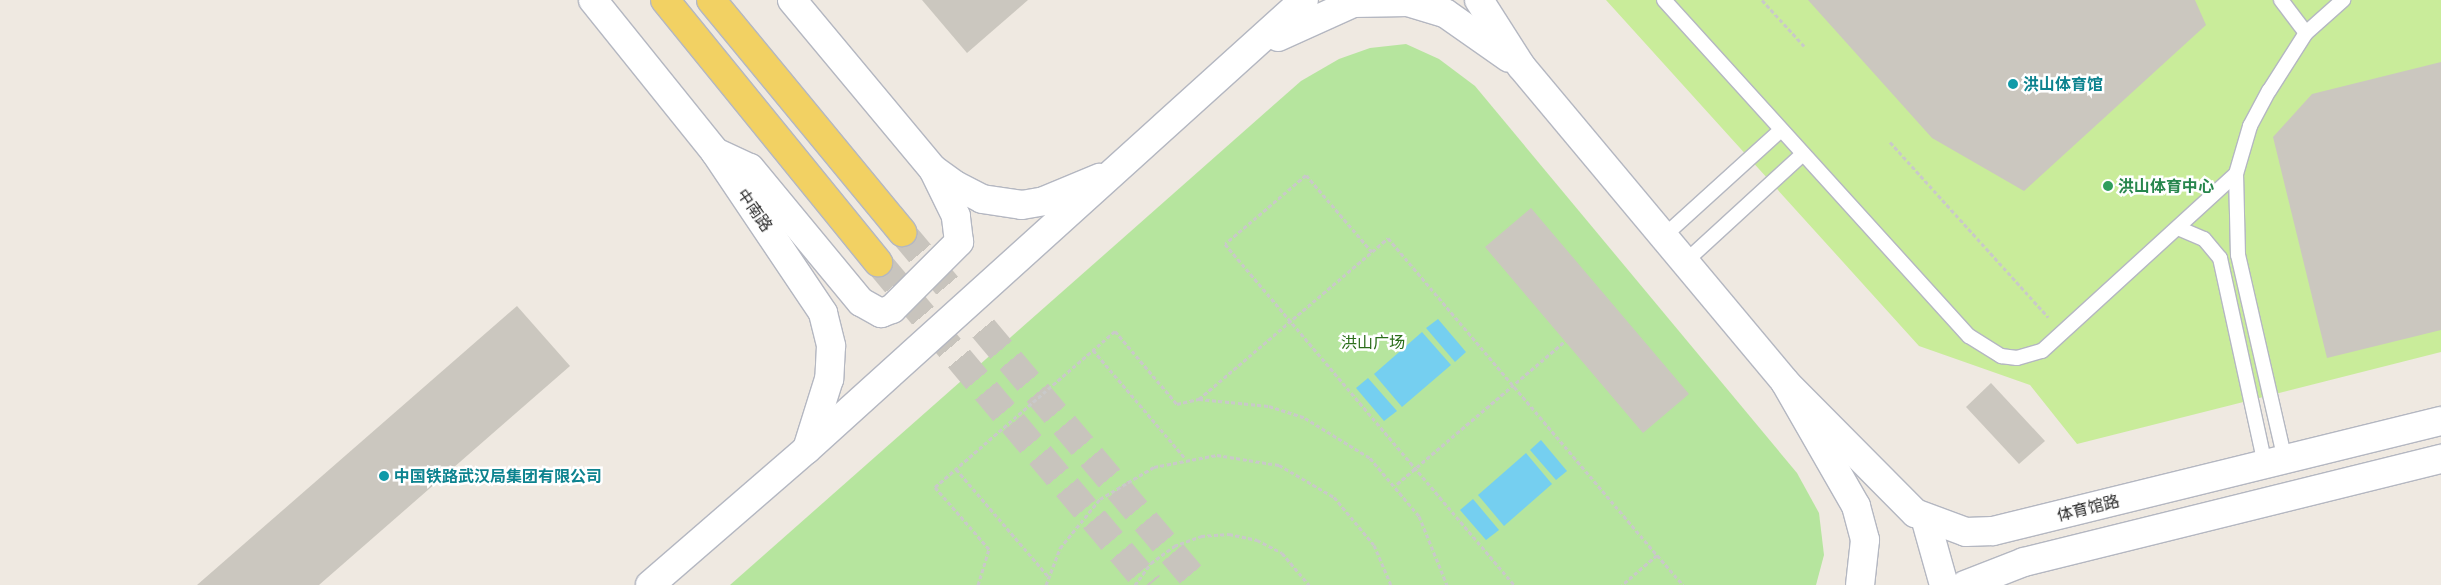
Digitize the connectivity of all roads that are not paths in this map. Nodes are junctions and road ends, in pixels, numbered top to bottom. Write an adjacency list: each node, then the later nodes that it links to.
1 (593, 0): 14 (main road, 中南路)
2 (665, 0): 22 (main road)
3 (711, 0): 20 (main road)
4 (792, 0): 16 (main road)
5 (1304, 0): 11 (main road)
6 (1479, 0): 12 (main road)
7 (1664, 0): 13 (lane)
8 (2281, 0): 10 (lane)
9 (2343, 0): 10 (lane)
10 (2306, 33): 18 (lane)
11 (1251, 51): 12 (main road); 17 (main road)
12 (1521, 66): 21 (main road)
13 (1781, 130): 15 (lane); 21 (lane)
14 (715, 152): 16 (main road); 26 (main road, 中南路)
15 (1803, 154): 19 (lane); 23 (lane)
16 (933, 169): 17 (main road)
17 (1119, 170): 26 (main road)
18 (2236, 174): 19 (lane); 28 (lane)
19 (2178, 228): 28 (lane)
20 (902, 232)
21 (1664, 236): 23 (main road)
22 (878, 262)
23 (1685, 262): 24 (main road)
24 (1786, 382): 29 (main road, 体育馆路); 31 (main road)
25 (2441, 421): 28 (main road, 体育馆路)
26 (806, 450): 30 (main road)
27 (2441, 459): 33 (main road)
28 (2275, 462): 29 (main road, 体育馆路)
29 (1926, 521): 32 (main road)
30 (650, 585)
31 (1860, 585)
32 (1944, 585)
33 (1965, 585)

